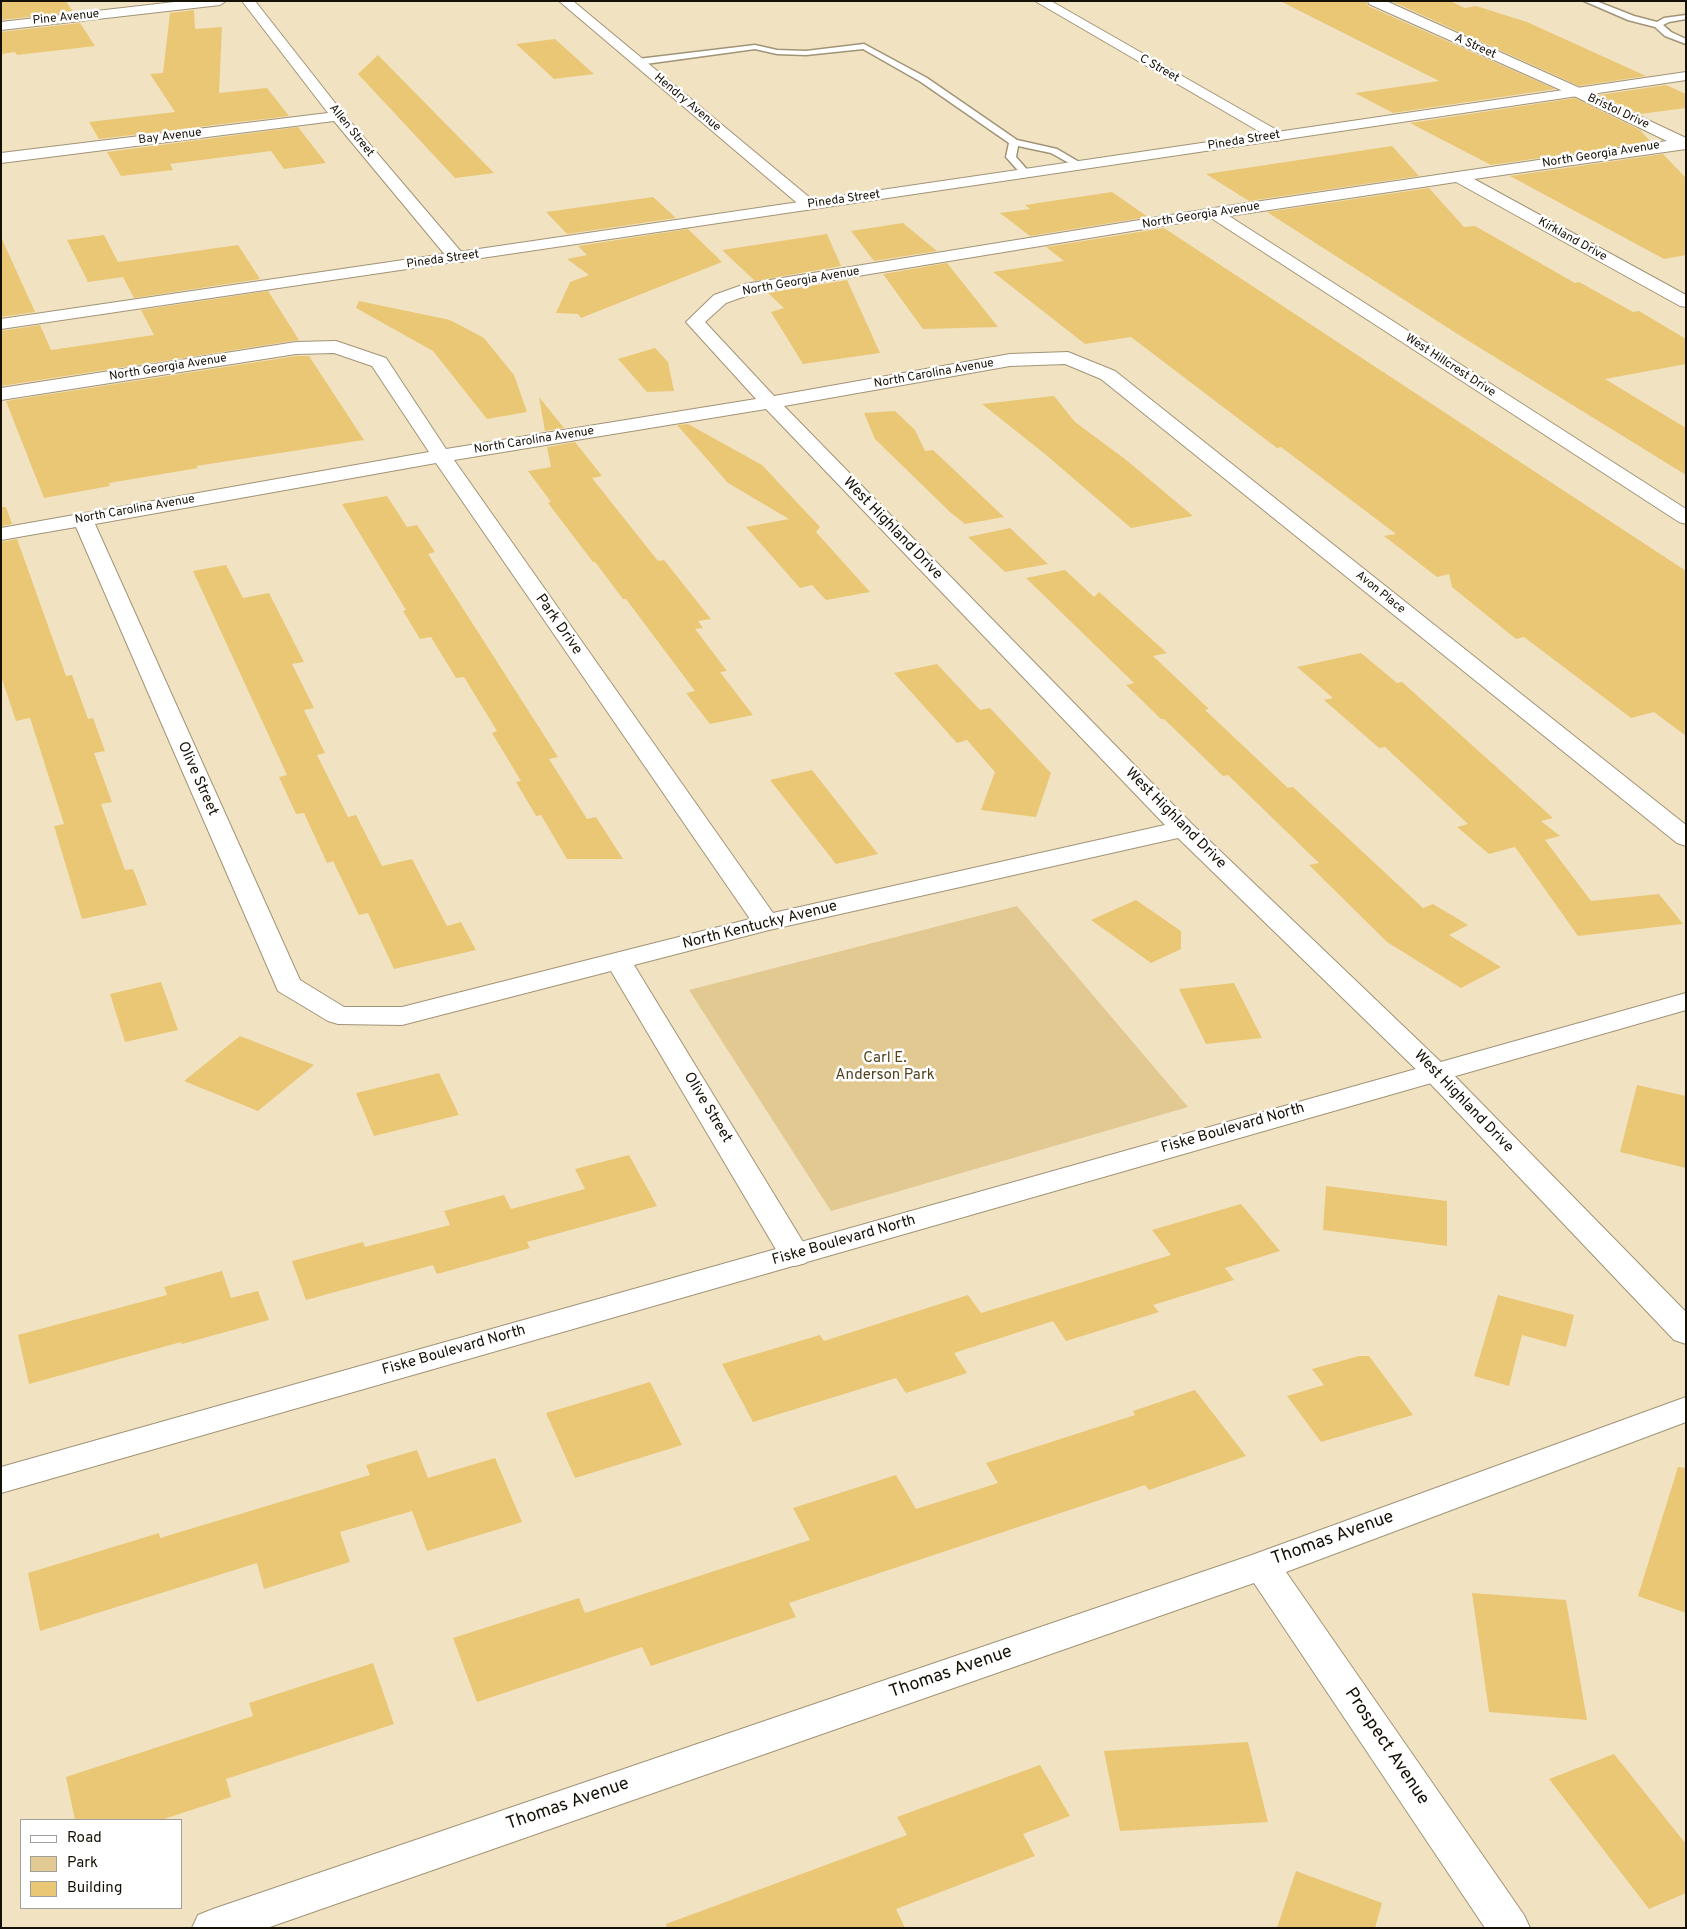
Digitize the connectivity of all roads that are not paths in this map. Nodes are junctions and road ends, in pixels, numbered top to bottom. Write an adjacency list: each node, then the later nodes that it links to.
1 (220, 1): 9 (street, Pine Avenue)
2 (248, 1): 14 (street, Allen Street)
3 (565, 1): 11 (street, Hendry Avenue)
4 (1040, 1): 15 (street, C Street)
5 (1374, 1): 13 (street, A Street)
6 (1588, 1): 8 (lane)
7 (1686, 17): 8 (lane)
8 (1658, 25): 10 (lane)
9 (1, 26)
10 (1686, 42)
11 (638, 62): 16 (lane); 22 (street, Hendry Avenue)
12 (1686, 76): 13 (street, Pineda Street)
13 (1577, 92): 15 (street, Pineda Street); 17 (street, Bristol Drive)
14 (338, 116): 18 (street, Bay Avenue); 24 (street, Allen Street)
15 (1277, 136): 19 (street, Pineda Street)
16 (1014, 142): 19 (lane); 20 (lane)
17 (1684, 143): 21 (street, North Georgia Avenue)
18 (1, 158)
19 (1081, 166): 20 (street, Pineda Street)
20 (1026, 174): 22 (street, Pineda Street)
21 (1459, 177): 23 (street, North Georgia Avenue); 26 (street, Kirkland Drive)
22 (808, 205): 24 (street, Pineda Street)
23 (1214, 213): 25 (street, North Georgia Avenue); 33 (street, West Hillcrest Drive)
24 (457, 258): 27 (street, Pineda Street)
25 (720, 299): 31 (street, West Highland Drive)
26 (1686, 302)
27 (1, 324)
28 (336, 347): 30 (street, North Georgia Avenue); 32 (street, Park Drive)
29 (1068, 358): 31 (street, North Carolina Avenue); 37 (street, Avon Place)
30 (1, 394)
31 (770, 403): 32 (street, North Carolina Avenue); 36 (street, West Highland Drive)
32 (441, 456): 34 (street, North Carolina Avenue); 38 (street, Park Drive)
33 (1686, 518)
34 (83, 519): 35 (street, North Carolina Avenue); 41 (street, Olive Street)
35 (1, 534)
36 (1183, 829): 38 (street, North Kentucky Avenue); 42 (street, West Highland Drive)
37 (1686, 838)
38 (766, 923): 39 (street, North Kentucky Avenue)
39 (619, 962): 41 (street, North Kentucky Avenue); 43 (street, Olive Street)
40 (1686, 1000): 42 (street, Fiske Boulevard North)
41 (338, 1015)
42 (1434, 1071): 43 (street, Fiske Boulevard North); 44 (street, West Highland Drive)
43 (795, 1255): 46 (street, Fiske Boulevard North)
44 (1686, 1332)
45 (1686, 1408): 47 (street, Thomas Avenue)
46 (1, 1480)
47 (1262, 1566): 48 (street, Thomas Avenue); 49 (street, Prospect Avenue)
48 (213, 1928)
49 (1510, 1928)

